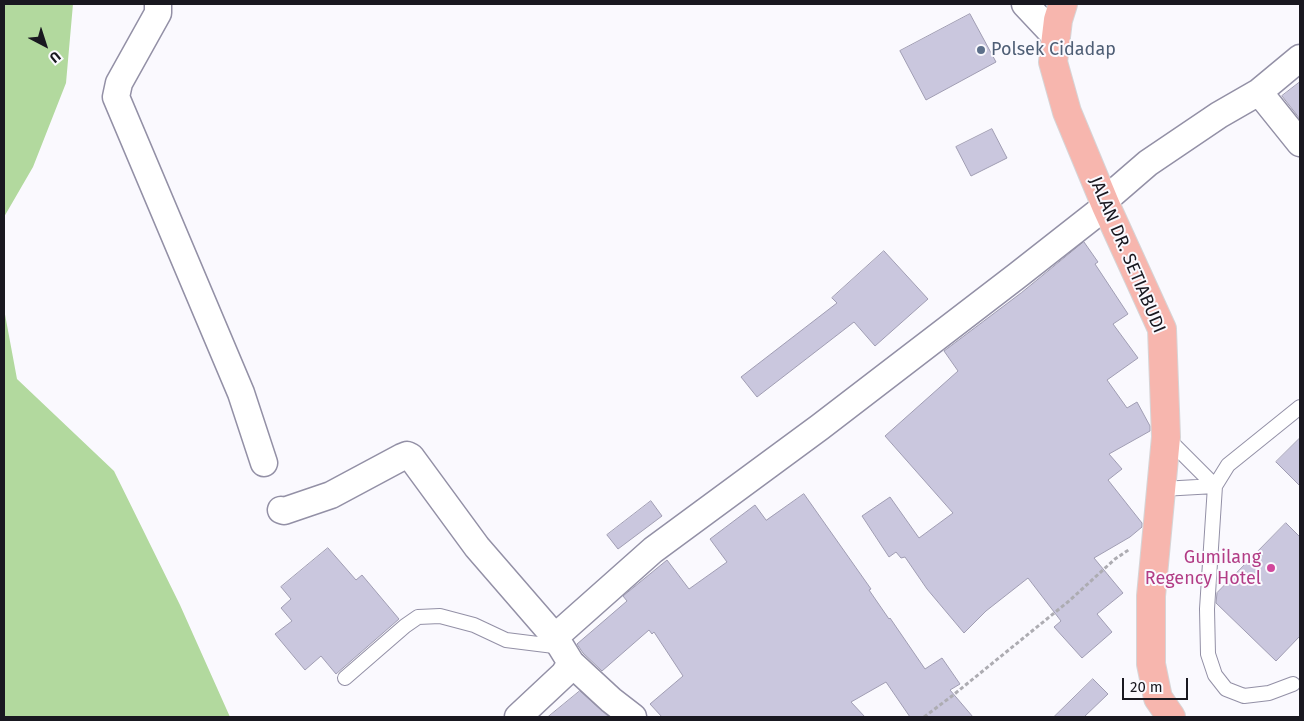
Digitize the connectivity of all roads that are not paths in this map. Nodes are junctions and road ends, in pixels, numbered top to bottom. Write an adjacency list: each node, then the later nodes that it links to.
1 (158, 4): 11 (street)
2 (1025, 4): 4 (street)
3 (1063, 4): 4 (main road, JALAN DR. SETIABUDI)
4 (1056, 37): 8 (main road, JALAN DR. SETIABUDI)
5 (1300, 58): 6 (street)
6 (1259, 92): 7 (street); 8 (street)
7 (1300, 143)
8 (1105, 203): 10 (main road, JALAN DR. SETIABUDI); 15 (street)
9 (1300, 407): 12 (lane)
10 (1166, 437): 12 (lane); 13 (main road, JALAN DR. SETIABUDI)
11 (264, 463)
12 (1215, 486): 13 (lane); 17 (lane)
13 (1162, 489): 20 (main road, JALAN DR. SETIABUDI)
14 (281, 510): 15 (street)
15 (562, 649): 16 (lane); 18 (street); 19 (street)
16 (344, 678)
17 (1293, 684)
18 (518, 717)
19 (633, 717)
20 (1169, 717)

